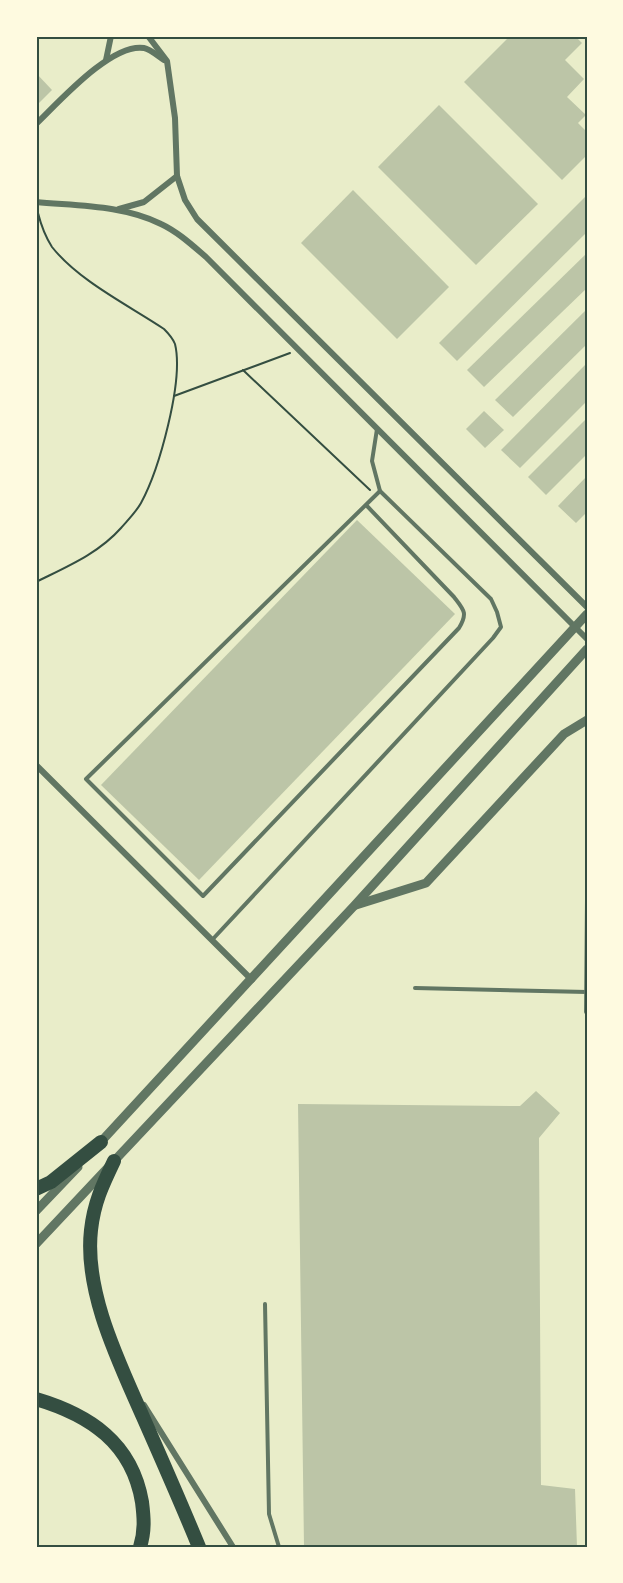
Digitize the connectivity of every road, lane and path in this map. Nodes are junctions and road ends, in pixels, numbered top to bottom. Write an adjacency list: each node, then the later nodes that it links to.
1 (111, 36): 3 (street)
2 (148, 36): 4 (street)
3 (106, 60): 4 (street); 5 (street)
4 (167, 62): 6 (street)
5 (36, 124)
6 (177, 176): 9 (street); 18 (street)
7 (36, 202): 9 (street)
8 (36, 207): 12 (path)
9 (118, 210): 10 (street)
10 (299, 350): 11 (path); 13 (street)
11 (243, 370): 12 (path); 15 (path)
12 (174, 396): 17 (path)
13 (378, 429): 14 (lane); 20 (street)
14 (380, 491): 15 (lane); 27 (lane)
15 (376, 496): 16 (lane)
16 (367, 506): 16 (lane)
17 (36, 582)
18 (587, 607)
19 (587, 614): 20 (street)
20 (575, 628): 21 (street); 28 (street)
21 (587, 639)
22 (587, 649): 26 (street)
23 (587, 720): 26 (street)
24 (36, 765): 27 (street)
25 (587, 900): 30 (lane)
26 (354, 906): 33 (street)
27 (212, 940): 28 (street)
28 (252, 980): 32 (street)
29 (415, 988): 30 (lane)
30 (586, 992): 31 (lane)
31 (586, 1012)
32 (101, 1142): 34 (highway); 35 (street)
33 (114, 1161): 36 (street); 38 (highway)
34 (36, 1189)
35 (36, 1211)
36 (36, 1244)
37 (265, 1304): 43 (lane)
38 (122, 1370): 41 (highway); 42 (street)
39 (36, 1399): 40 (highway)
40 (140, 1547)
41 (199, 1547)
42 (233, 1547)
43 (279, 1547)

